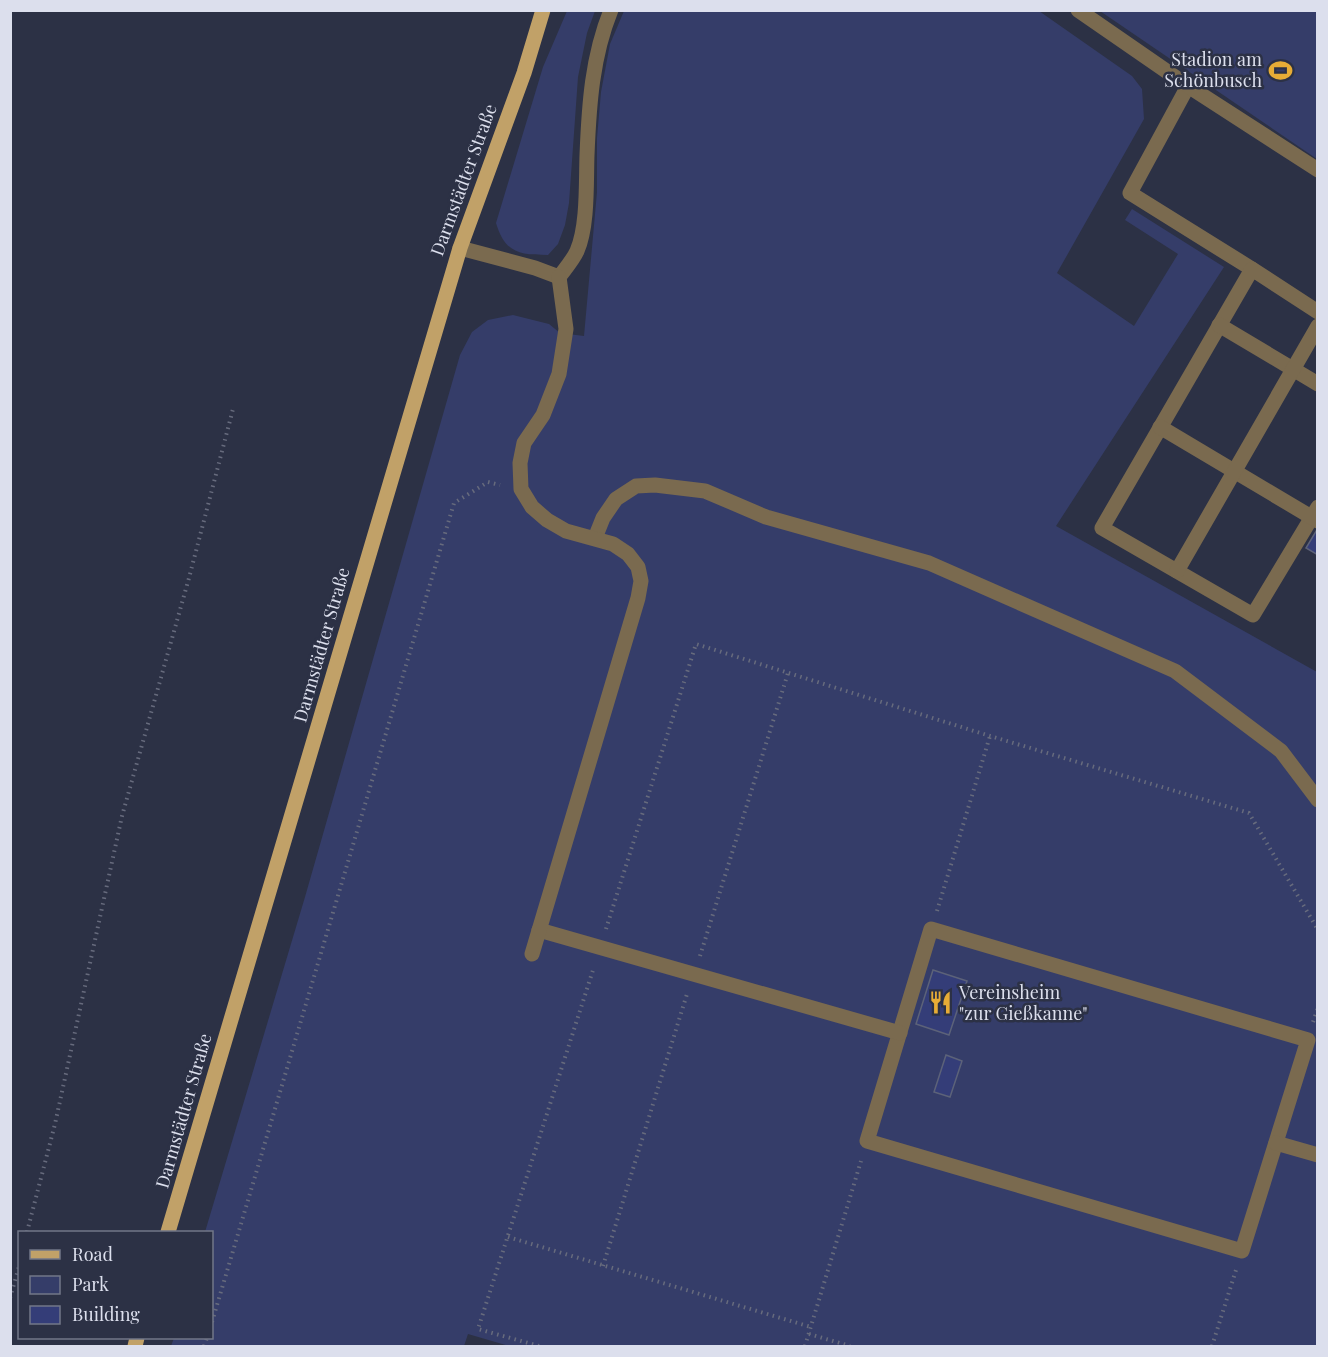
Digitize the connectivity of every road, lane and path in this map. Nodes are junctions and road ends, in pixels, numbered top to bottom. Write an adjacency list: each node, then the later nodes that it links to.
1 (543, 10): 5 (main road, Darmstädter Straße)
2 (552, 10): 5 (main road, Darmstädter Straße)
3 (611, 10): 10 (street)
4 (1078, 10): 6 (street)
5 (524, 73): 8 (main road, Darmstädter Straße)
6 (1188, 86): 7 (street); 9 (street)
7 (1317, 170)
8 (459, 248): 10 (street); 35 (main road, Darmstädter Straße)
9 (1252, 269): 11 (street); 12 (street)
10 (559, 278): 19 (street)
11 (1317, 312)
12 (1219, 325): 14 (street); 17 (street)
13 (1317, 326): 14 (street)
14 (1293, 369): 15 (street); 18 (street)
15 (1317, 384)
16 (233, 409): 34 (path)
17 (1160, 427): 18 (street); 22 (street)
18 (1234, 472): 20 (street); 22 (street)
19 (521, 489): 21 (street); 40 (path)
20 (1315, 515): 22 (street)
21 (595, 538): 24 (street); 26 (street)
22 (1177, 572)
23 (990, 736): 25 (path); 27 (path); 28 (path)
24 (1317, 800)
25 (931, 929): 30 (street); 32 (street)
26 (539, 930): 28 (street); 29 (street)
27 (1317, 930)
28 (600, 947): 30 (street); 36 (path)
29 (532, 954)
30 (900, 1033): 31 (street)
31 (867, 1141): 37 (street); 41 (path)
32 (1276, 1143): 33 (street); 37 (street)
33 (1317, 1155)
34 (28, 1231)
35 (169, 1231)
36 (508, 1237): 41 (path); 43 (path)
37 (1242, 1251): 46 (path)
38 (18, 1270): 39 (path)
39 (10, 1298)
40 (213, 1319)
41 (811, 1327): 42 (path)
42 (809, 1334): 44 (path); 45 (path)
43 (539, 1347)
44 (805, 1347)
45 (850, 1347)
46 (1212, 1347)

